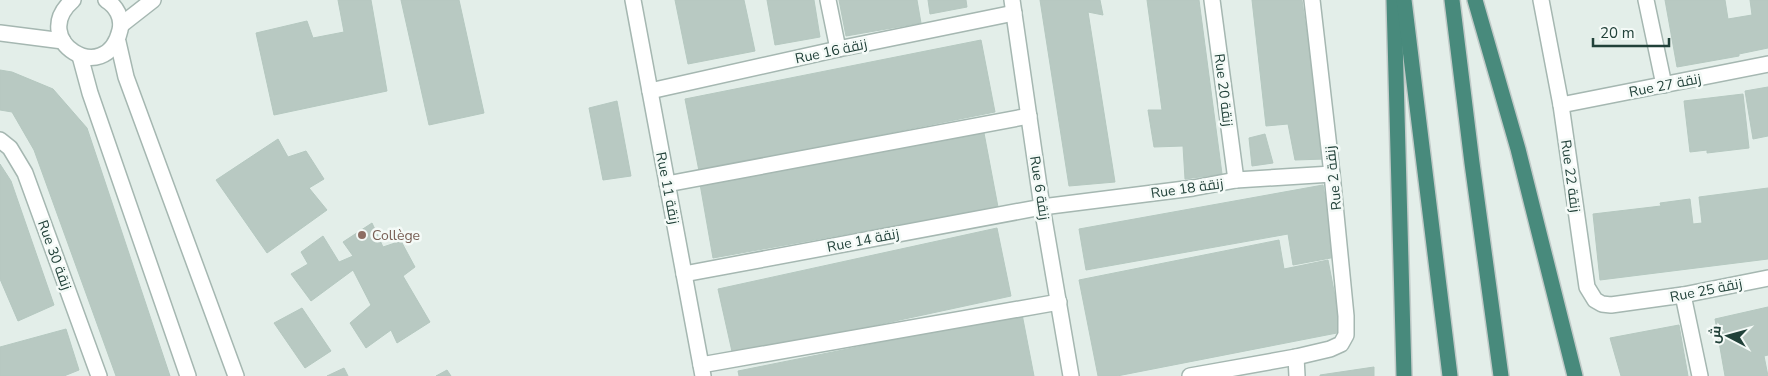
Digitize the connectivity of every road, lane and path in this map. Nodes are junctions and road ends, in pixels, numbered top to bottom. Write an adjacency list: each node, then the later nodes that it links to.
1 (71, 0): 17 (street)
2 (106, 0): 15 (street)
3 (153, 0): 15 (street)
4 (632, 0): 23 (street, Rue 11 زنقة)
5 (828, 0): 19 (street)
6 (1212, 0): 28 (street, Rue 20 زنقة)
7 (1312, 0): 27 (street, Rue 2 زنقة)
8 (1394, 0): 44 (highway)
9 (1404, 0): 45 (highway)
10 (1452, 0): 46 (highway)
11 (1475, 0): 47 (highway)
12 (1542, 0): 24 (street, Rue 22 زنقة)
13 (1646, 0): 22 (street)
14 (1013, 7): 19 (street, Rue 16 زنقة); 25 (street, Rue 6 زنقة)
15 (121, 25): 18 (street)
16 (0, 33): 17 (street)
17 (63, 41): 20 (street)
18 (118, 42): 20 (street); 40 (street)
19 (838, 49): 23 (street, Rue 16 زنقة)
20 (80, 56): 39 (street)
21 (1768, 64): 22 (street, Rue 27 زنقة)
22 (1664, 85): 24 (street, Rue 27 زنقة)
23 (650, 91): 29 (street, Rue 11 زنقة)
24 (1561, 105): 35 (street, Rue 22 زنقة)
25 (1029, 116): 29 (street); 30 (street, Rue 6 زنقة)
26 (0, 140): 38 (street, Rue 30 زنقة)
27 (1332, 174): 28 (street, Rue 18 زنقة); 36 (street, Rue 2 زنقة)
28 (1236, 180): 30 (street, Rue 18 زنقة)
29 (667, 184): 31 (street, Rue 11 زنقة)
30 (1042, 207): 31 (street, Rue 14 زنقة); 34 (street, Rue 6 زنقة)
31 (684, 274): 37 (street, Rue 11 زنقة)
32 (1768, 278): 33 (street, Rue 25 زنقة)
33 (1683, 295): 35 (street, Rue 25 زنقة); 48 (street)
34 (1059, 302): 37 (street); 41 (street, Rue 6 زنقة)
35 (1644, 302)
36 (1296, 357): 42 (street); 43 (street)
37 (702, 371)
38 (98, 376)
39 (188, 376)
40 (236, 376)
41 (1071, 376)
42 (1190, 376)
43 (1296, 376)
44 (1404, 376)
45 (1450, 376)
46 (1501, 376)
47 (1575, 376)
48 (1700, 376)

